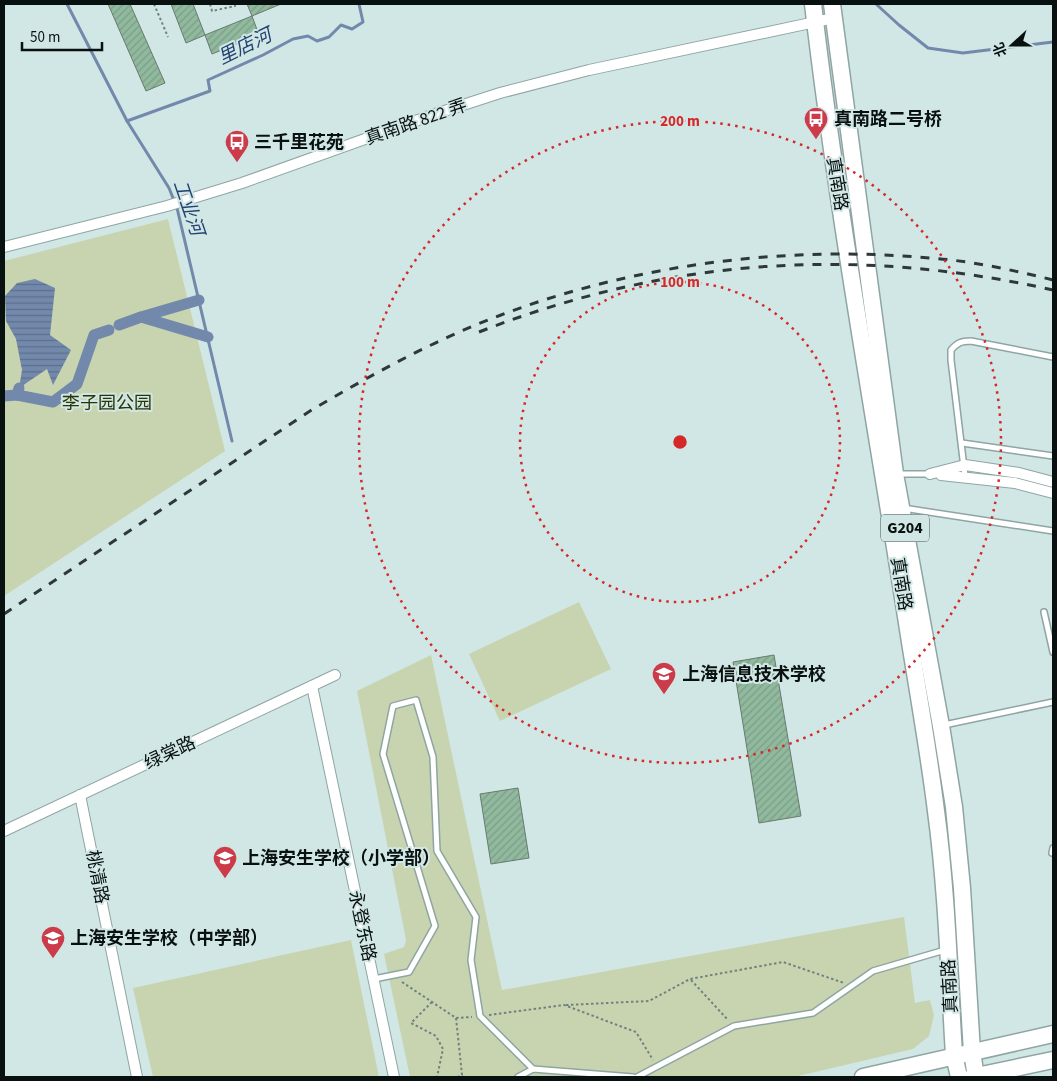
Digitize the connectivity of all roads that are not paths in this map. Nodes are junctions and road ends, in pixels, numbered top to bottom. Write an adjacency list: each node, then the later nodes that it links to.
1 (813, 4): 3 (main road, 真南路 / G204)
2 (833, 11): 3 (street, 真南路 822 弄); 9 (main road, 真南路 / G204)
3 (815, 21): 4 (street, 真南路 822 弄); 9 (main road, 真南路 / G204)
4 (4, 247)
5 (1053, 357): 6 (lane)
6 (962, 443): 7 (lane); 8 (lane)
7 (1053, 456)
8 (965, 465): 10 (street); 11 (lane); 12 (street)
9 (889, 474): 10 (lane); 14 (main road, 真南路 / G204)
10 (930, 474): 11 (street)
11 (966, 476): 13 (street)
12 (1053, 482)
13 (1053, 493)
14 (895, 507): 15 (lane); 21 (main road, 真南路 / G204); 24 (main road, 真南路 / G204)
15 (1053, 531)
16 (1044, 612): 17 (lane)
17 (1053, 652)
18 (335, 675): 19 (street, 绿棠路)
19 (312, 686): 22 (street, 绿棠路); 25 (street, 永登东路)
20 (1053, 702): 21 (lane)
21 (941, 726): 27 (main road, 真南路 / G204)
22 (80, 795): 23 (street, 绿棠路); 31 (street, 桃清路)
23 (4, 831)
24 (948, 950): 28 (main road, 真南路 / G204); 34 (lane)
25 (373, 979): 30 (lane); 32 (street, 永登东路)
26 (1053, 1034): 27 (main road)
27 (972, 1052): 28 (main road); 37 (main road, 真南路 / G204)
28 (954, 1055): 35 (main road); 36 (main road, 真南路 / G204)
29 (1053, 1060): 37 (main road)
30 (533, 1069): 33 (lane); 34 (lane)
31 (138, 1077)
32 (394, 1077)
33 (518, 1077)
34 (635, 1077)
35 (863, 1077)
36 (959, 1077)
37 (975, 1077)

